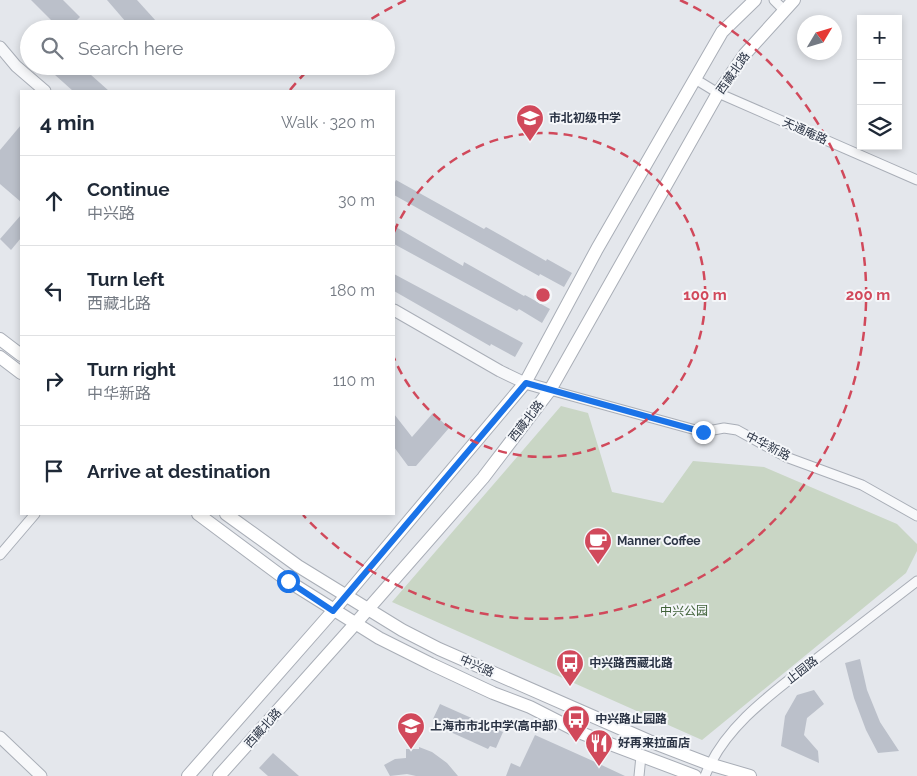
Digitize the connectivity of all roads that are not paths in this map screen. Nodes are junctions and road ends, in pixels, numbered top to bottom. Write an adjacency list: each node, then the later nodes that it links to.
1 (755, 0): 8 (main road, 西藏北路)
2 (774, 0): 4 (street)
3 (794, 0): 4 (main road, 西藏北路)
4 (784, 10): 10 (main road, 西藏北路)
5 (0, 47): 6 (street)
6 (20, 69)
7 (26, 75): 9 (street)
8 (695, 79): 10 (street, 天通庵路); 17 (main road, 西藏北路)
9 (44, 90)
10 (718, 93): 11 (street, 天通庵路); 18 (main road, 西藏北路)
11 (917, 180)
12 (395, 311): 17 (street, 中华新路)
13 (0, 339): 14 (main road)
14 (20, 354)
15 (0, 357): 16 (main road)
16 (20, 372)
17 (526, 383): 18 (street, 中华新路); 25 (main road, 西藏北路)
18 (550, 390): 22 (street, 中华新路); 26 (main road, 西藏北路)
19 (34, 515): 23 (street)
20 (199, 515): 27 (main road, 中兴路)
21 (227, 515): 25 (main road, 中兴路)
22 (917, 516)
23 (0, 555)
24 (917, 581): 31 (street, 止园路)
25 (346, 596): 26 (main road, 中兴路); 27 (main road, 西藏北路)
26 (367, 610): 28 (main road, 西藏北路); 31 (main road, 中兴路)
27 (333, 611): 28 (main road, 中兴路); 33 (main road, 西藏北路)
28 (355, 624): 30 (main road, 中兴路); 34 (main road, 西藏北路)
29 (0, 737): 32 (street)
30 (642, 756): 35 (street); 36 (main road, 中兴路)
31 (707, 770): 37 (main road, 中兴路)
32 (40, 776)
33 (188, 776)
34 (218, 776)
35 (639, 776)
36 (695, 776)
37 (750, 776)

